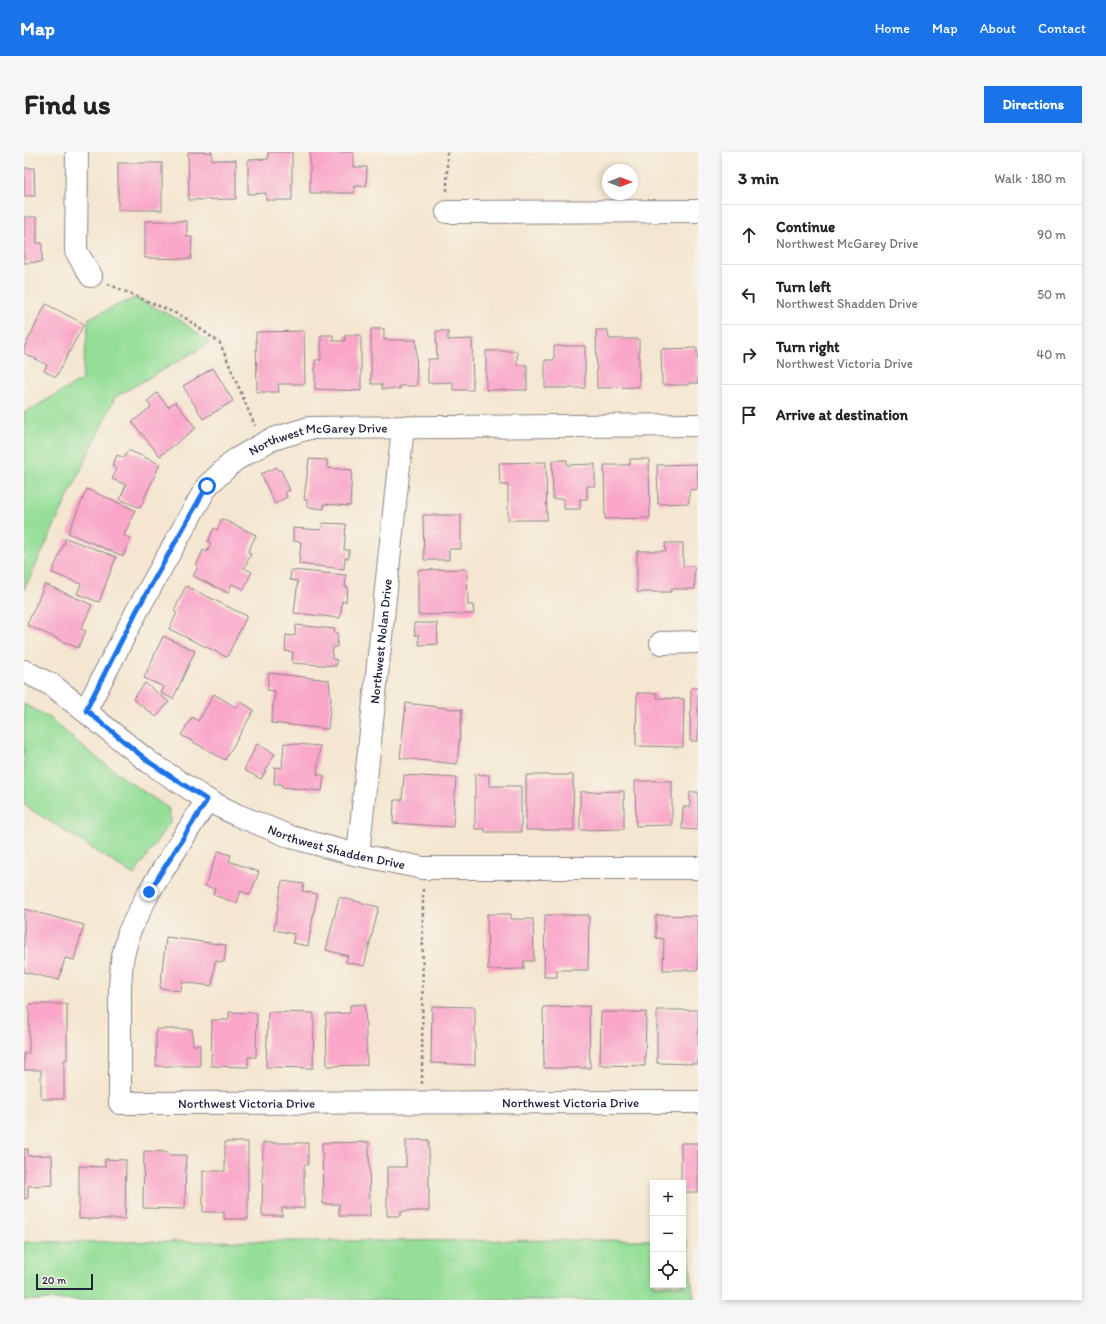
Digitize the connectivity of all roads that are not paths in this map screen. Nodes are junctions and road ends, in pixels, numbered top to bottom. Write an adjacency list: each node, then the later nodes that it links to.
1 (77, 152): 4 (street)
2 (698, 211): 3 (street)
3 (447, 212)
4 (91, 276)
5 (698, 425): 6 (street, Northwest McGarey Drive)
6 (403, 427): 10 (street, Northwest McGarey Drive); 12 (street, Northwest Nolan Drive)
7 (698, 642): 8 (street)
8 (661, 643)
9 (24, 671): 10 (street, Northwest Shadden Drive)
10 (86, 710): 11 (street, Northwest Shadden Drive)
11 (207, 800): 12 (street, Northwest Shadden Drive); 14 (street, Northwest Victoria Drive)
12 (358, 855): 13 (street, Northwest Shadden Drive)
13 (698, 868)
14 (698, 1102)

